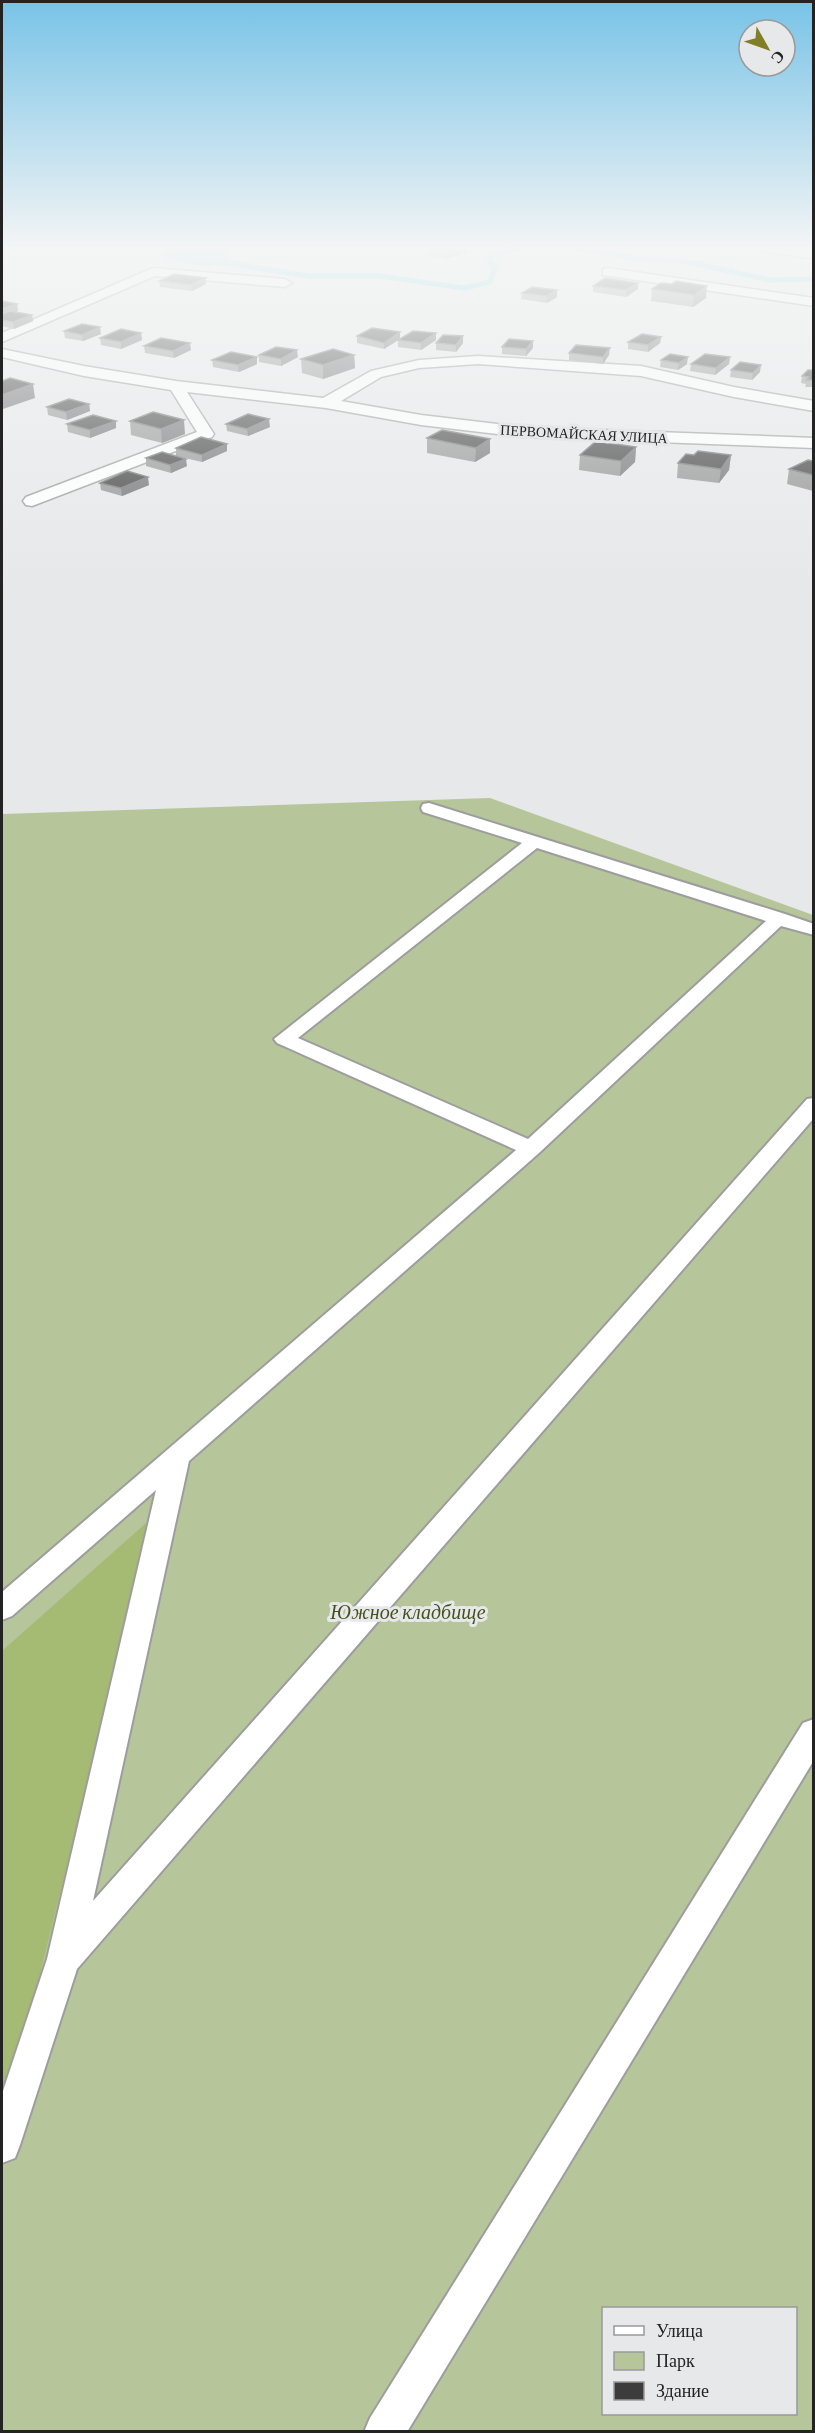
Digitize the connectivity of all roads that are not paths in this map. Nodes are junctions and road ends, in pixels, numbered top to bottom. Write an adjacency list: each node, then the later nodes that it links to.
1 (41, 362): 4 (street, ПЕРВОМАЙСКАЯ УЛИЦА)
2 (455, 362): 5 (street)
3 (501, 362): 6 (street)
4 (176, 386): 5 (street, ПЕРВОМАЙСКАЯ УЛИЦА); 8 (street)
5 (326, 403): 7 (street, ПЕРВОМАЙСКАЯ УЛИЦА)
6 (813, 406)
7 (813, 443)
8 (32, 501)
9 (429, 808): 10 (lane)
10 (534, 842): 11 (lane); 14 (lane)
11 (779, 918): 12 (lane); 14 (lane)
12 (813, 930)
13 (813, 1104): 18 (lane)
14 (531, 1148): 15 (lane)
15 (176, 1459): 16 (lane); 18 (lane)
16 (2, 1608)
17 (813, 1732): 20 (lane)
18 (64, 1959): 19 (lane)
19 (2, 2145)
20 (384, 2432)

